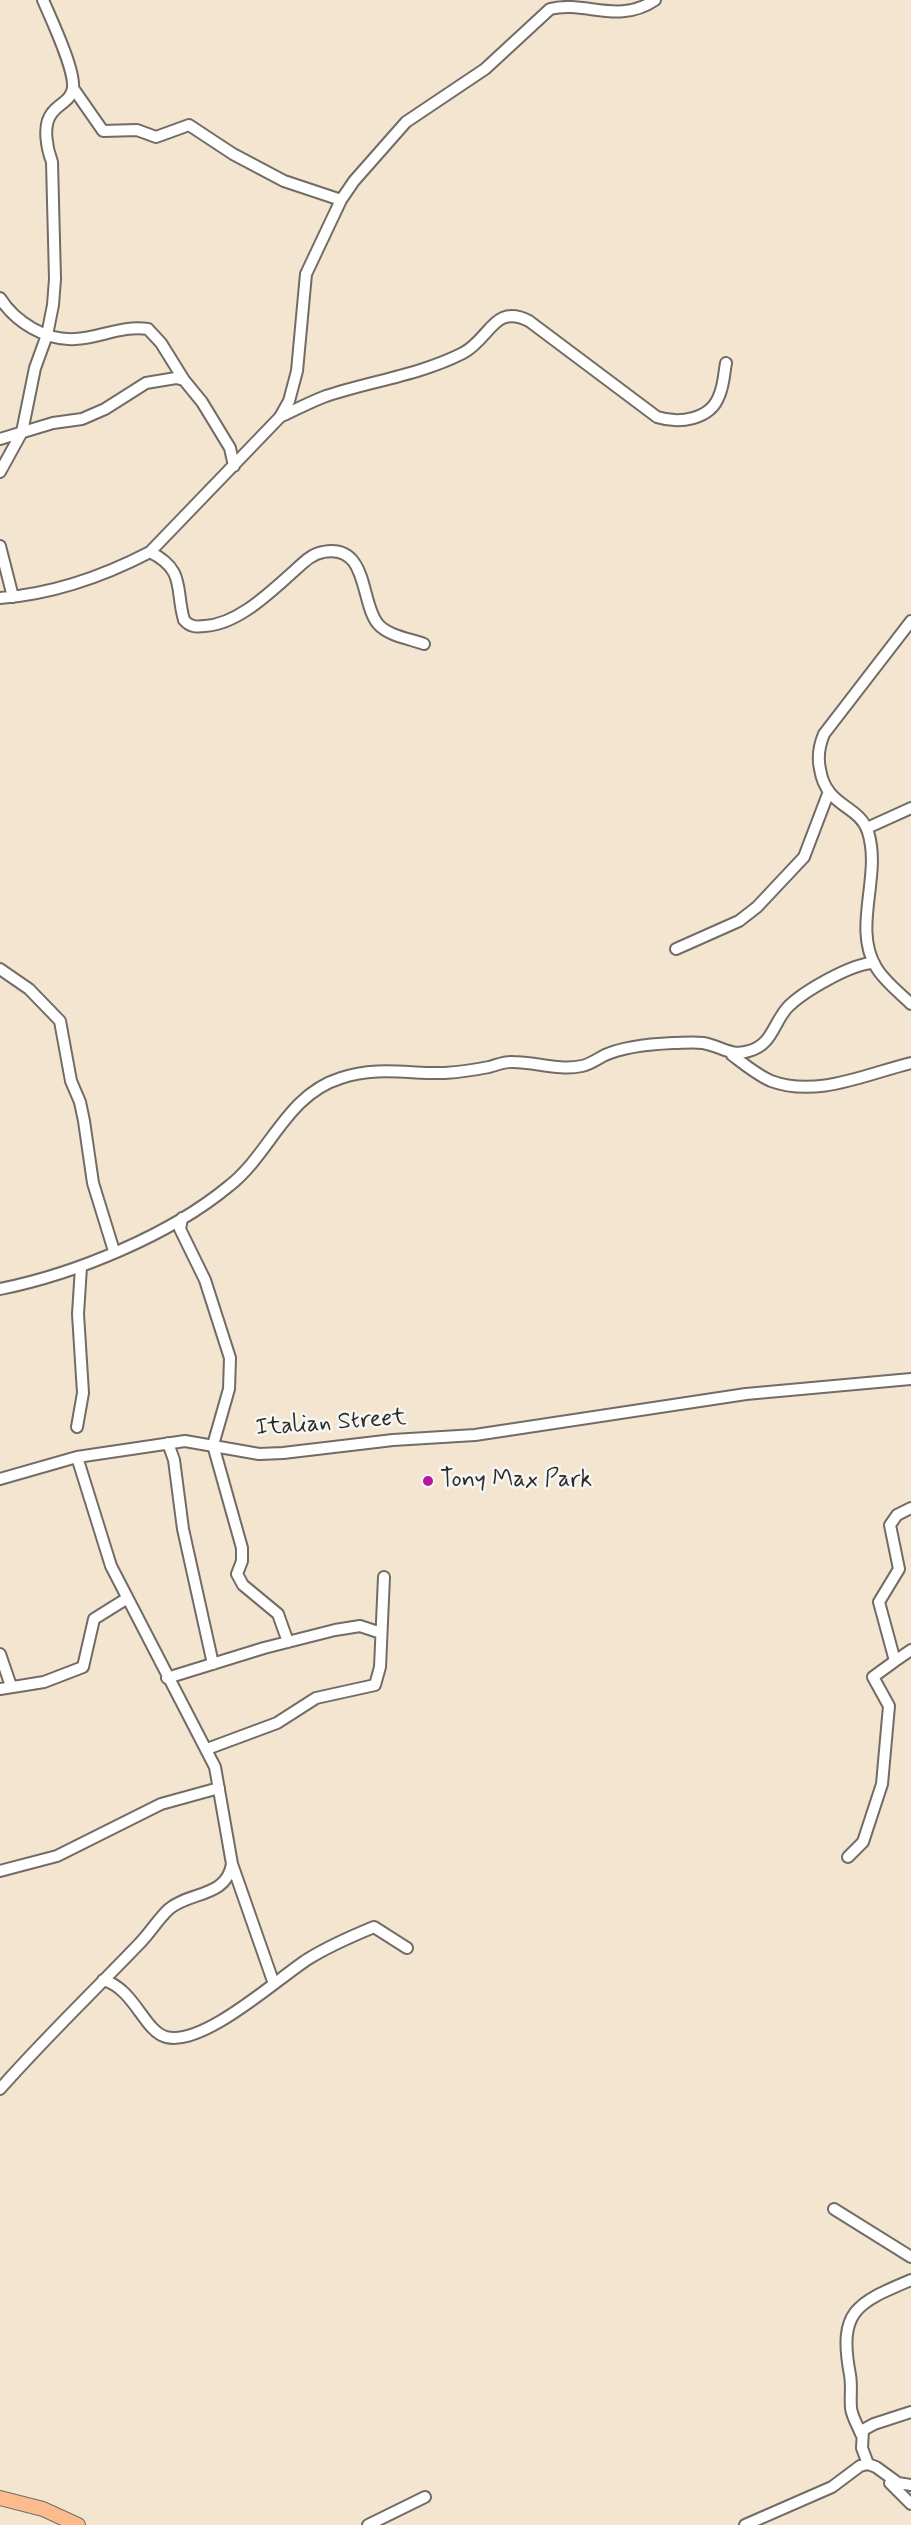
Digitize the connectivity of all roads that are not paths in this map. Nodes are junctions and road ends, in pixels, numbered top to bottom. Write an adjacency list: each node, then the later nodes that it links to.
1 (43, 0): 3 (street)
2 (655, 0): 4 (street)
3 (73, 88): 4 (street); 6 (street)
4 (341, 200): 9 (street)
5 (0, 298): 6 (street)
6 (47, 335): 8 (street); 10 (street)
7 (726, 363): 9 (street)
8 (184, 380): 10 (street); 12 (street)
9 (280, 417): 12 (street)
10 (22, 432): 11 (street); 13 (street)
11 (0, 439)
12 (234, 465): 15 (street)
13 (0, 472)
14 (0, 546): 16 (street)
15 (150, 552): 16 (street); 19 (street)
16 (14, 597): 17 (street)
17 (0, 598)
18 (911, 621): 20 (street)
19 (424, 644)
20 (828, 794): 22 (street); 23 (street)
21 (911, 808): 22 (street)
22 (867, 828): 24 (street)
23 (676, 949)
24 (874, 963): 26 (street); 27 (street)
25 (0, 969): 30 (street)
26 (911, 1004)
27 (732, 1054): 28 (street); 29 (street)
28 (911, 1063)
29 (182, 1218): 30 (street); 36 (street)
30 (114, 1251): 31 (street)
31 (81, 1267): 32 (street); 34 (street)
32 (0, 1289)
33 (911, 1379): 36 (street, Italian Street)
34 (77, 1427)
35 (168, 1443): 36 (street, Italian Street); 37 (street, Italian Street); 47 (street)
36 (213, 1445): 43 (street)
37 (77, 1457): 38 (street, Italian Street); 41 (street)
38 (0, 1479)
39 (911, 1508): 46 (street)
40 (384, 1577): 42 (street)
41 (126, 1599): 48 (street); 49 (street)
42 (381, 1634): 43 (street); 50 (street)
43 (288, 1642): 47 (street)
44 (911, 1650): 46 (street)
45 (0, 1654): 49 (street)
46 (895, 1661): 52 (street)
47 (213, 1664): 48 (street)
48 (167, 1678): 50 (street)
49 (6, 1688)
50 (207, 1749): 51 (street)
51 (219, 1788): 53 (street); 54 (street)
52 (848, 1857)
53 (232, 1864): 56 (street); 57 (street)
54 (0, 1871)
55 (407, 1948): 57 (street)
56 (103, 1980): 57 (street); 58 (street)
57 (274, 1984)
58 (1, 2087)
59 (834, 2209): 60 (street)
60 (911, 2257)
61 (911, 2280): 63 (street)
62 (911, 2412): 63 (street)
63 (861, 2434): 64 (street)
64 (868, 2464): 65 (street); 72 (street)
65 (886, 2476): 66 (street); 69 (street)
66 (911, 2485)
67 (0, 2498): 70 (main road)
68 (426, 2498): 71 (street)
69 (911, 2504)
70 (78, 2525)
71 (368, 2525)
72 (745, 2525)

